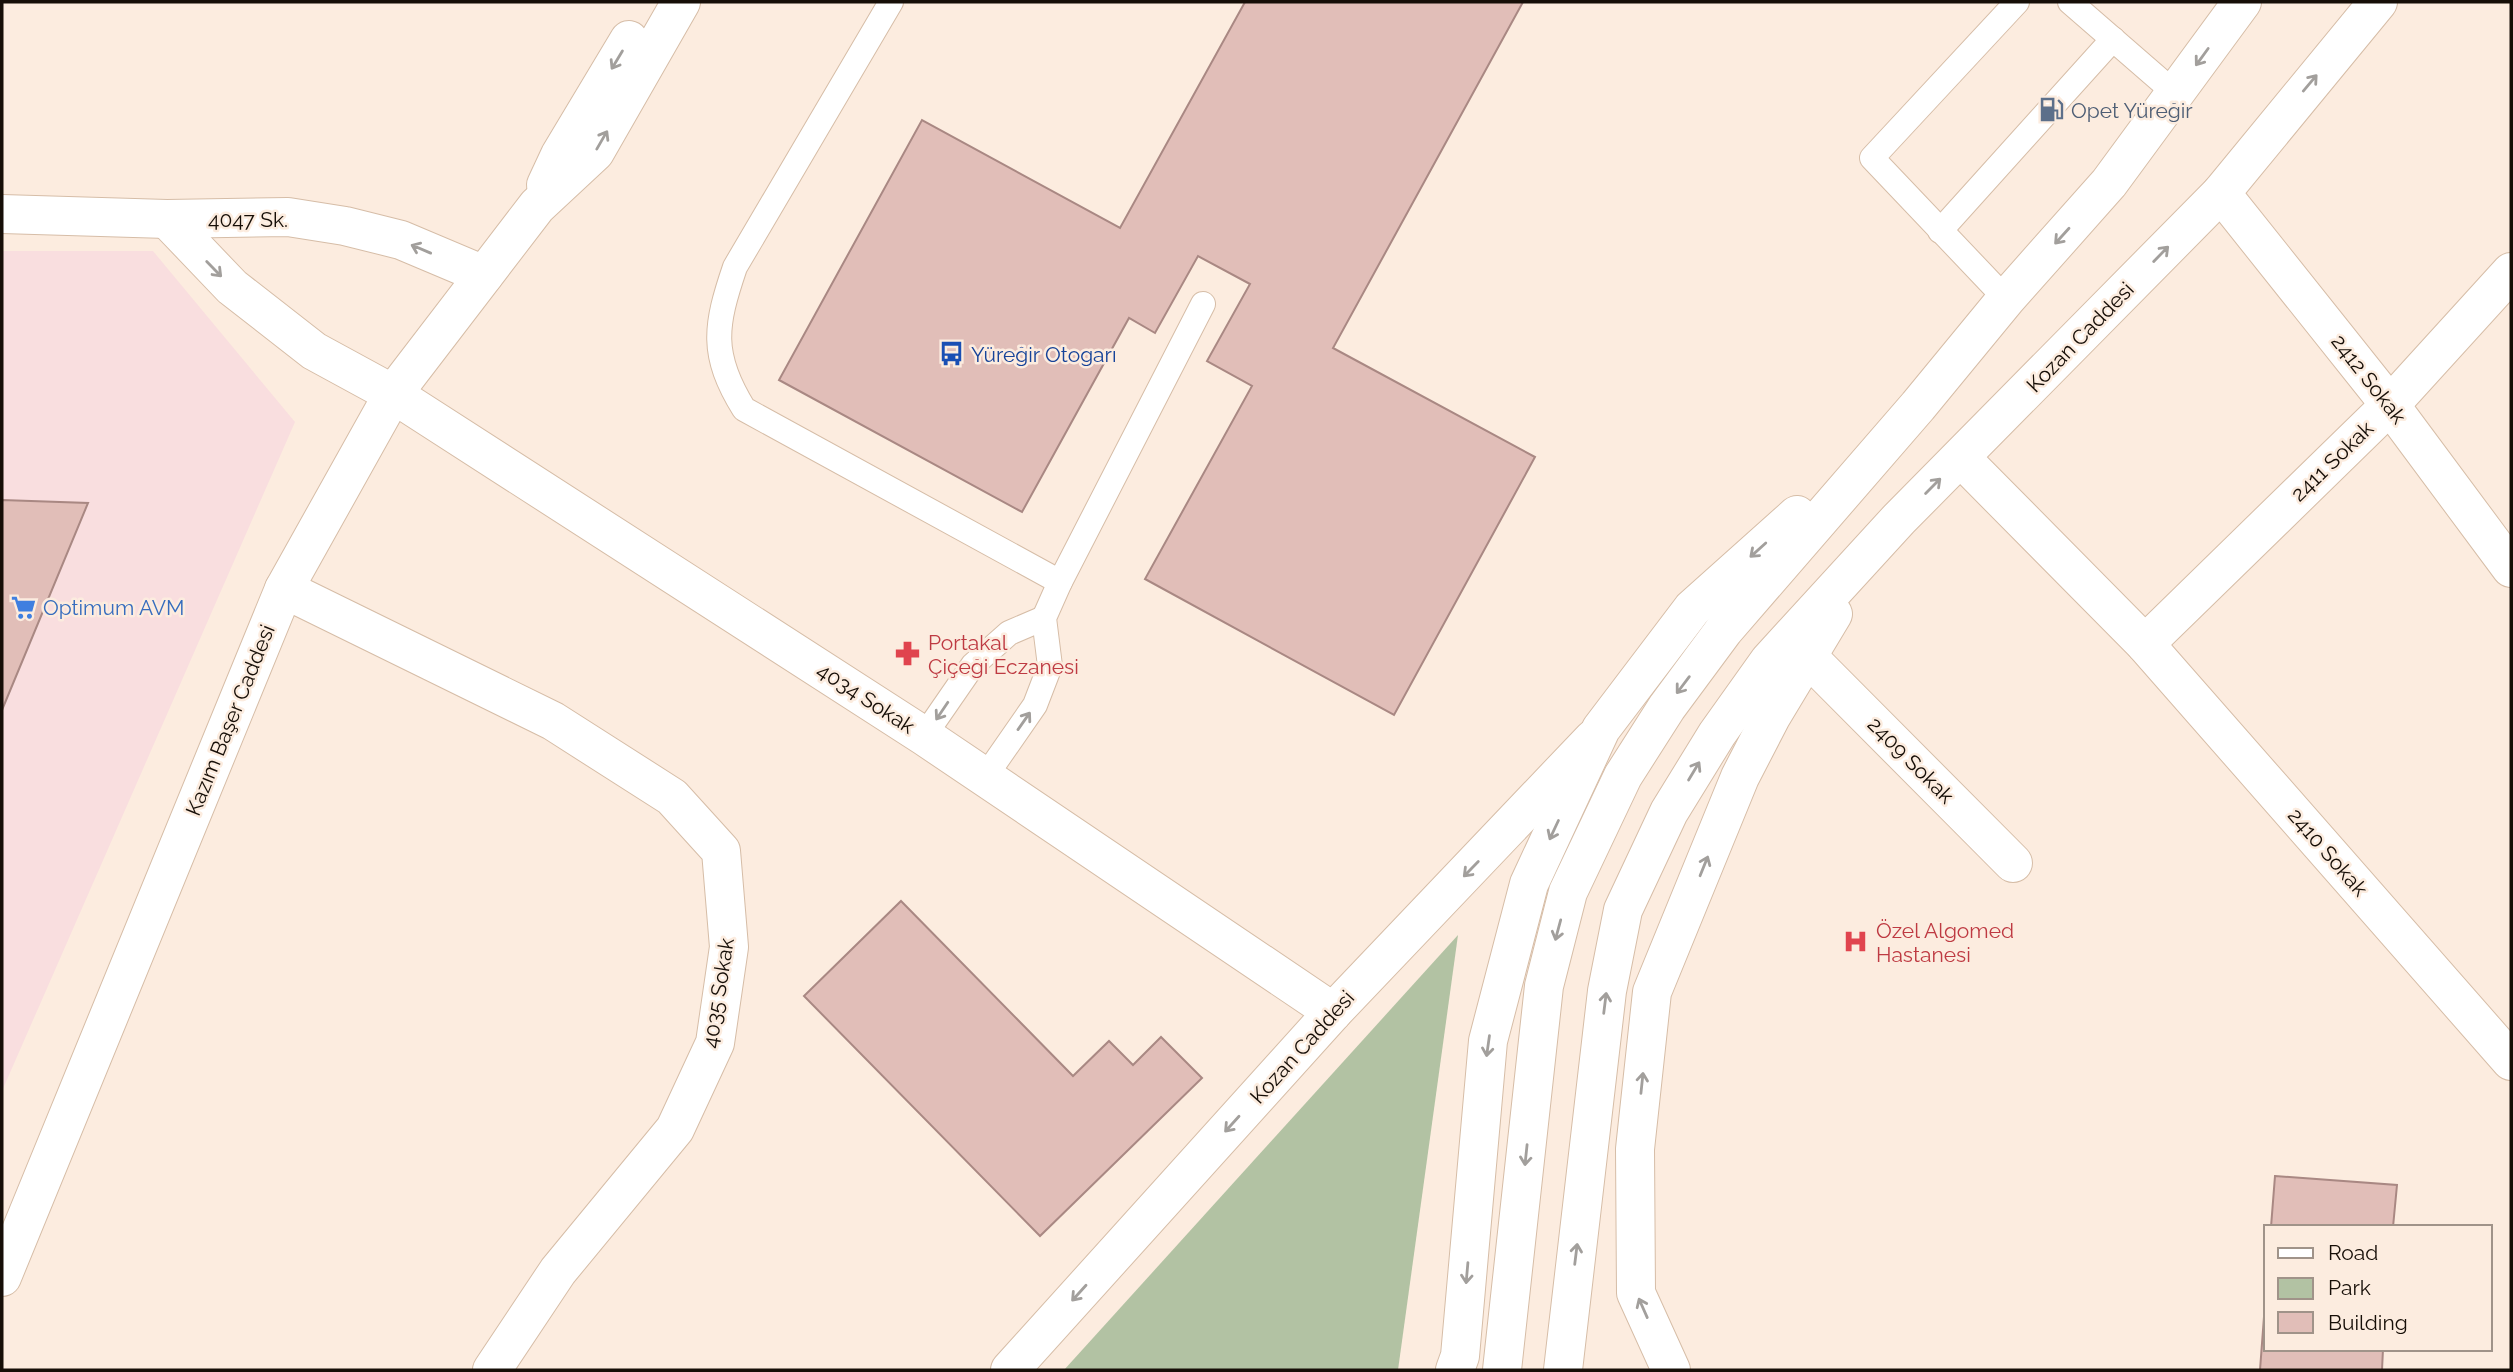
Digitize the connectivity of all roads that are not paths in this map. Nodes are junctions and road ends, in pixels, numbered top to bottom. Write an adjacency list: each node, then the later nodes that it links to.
1 (653, 2): 11 (main road, Kazım Başer Caddesi, one-way to 11)
2 (681, 2): 11 (main road, Kazım Başer Caddesi, one-way to 2)
3 (891, 2): 25 (lane)
4 (2017, 2): 14 (lane)
5 (2070, 2): 8 (lane)
6 (2242, 2): 9 (main road, one-way to 9)
7 (2378, 2): 10 (main road, Kozan Caddesi, one-way to 7)
8 (2113, 39): 9 (lane); 14 (lane)
9 (2176, 94): 17 (main road, one-way to 17)
10 (2221, 193): 20 (main road, 2412 Sokak); 22 (main road, Kozan Caddesi, one-way to 10)
11 (537, 206): 16 (main road, Kazım Başer Caddesi)
12 (2, 214): 13 (main road, 4047 Sk.)
13 (167, 219): 16 (main road, 4047 Sk., one-way to 13); 19 (main road, 4034 Sokak, one-way to 19)
14 (1940, 231): 17 (lane)
15 (2511, 272): 20 (main road, 2411 Sokak)
16 (484, 275): 19 (main road, Kazım Başer Caddesi)
17 (2006, 299): 21 (main road)
18 (1203, 304): 25 (lane)
19 (393, 394): 26 (main road, Kazım Başer Caddesi); 31 (main road, 4034 Sokak)
20 (2390, 405): 24 (main road, 2412 Sokak); 28 (main road, 2411 Sokak)
21 (1918, 406): 30 (main road, one-way to 30); 40 (main road, one-way to 40)
22 (1961, 458): 23 (main road, Kozan Caddesi, one-way to 22); 28 (main road, 2410 Sokak)
23 (1899, 519): 29 (main road); 41 (main road, Kozan Caddesi, one-way to 23)
24 (2511, 568)
25 (1060, 582): 27 (lane)
26 (284, 589): 36 (main road, Kazım Başer Caddesi); 37 (main road, 4035 Sokak)
27 (1044, 618): 31 (lane, one-way to 31); 32 (lane, one-way to 27)
28 (2145, 644): 35 (main road, 2410 Sokak)
29 (1808, 657): 33 (main road, 2409 Sokak); 42 (main road, one-way to 29)
30 (1601, 730): 34 (main road, Kozan Caddesi, one-way to 34); 39 (main road, one-way to 39)
31 (925, 736): 32 (main road, 4034 Sokak)
32 (985, 777): 34 (main road, 4034 Sokak)
33 (2013, 863)
34 (1333, 1012): 38 (main road, Kozan Caddesi, one-way to 38)
35 (2511, 1061)
36 (2, 1277)
37 (492, 1370)
38 (1010, 1370)
39 (1455, 1370)
40 (1502, 1370)
41 (1563, 1370)
42 (1671, 1370)

